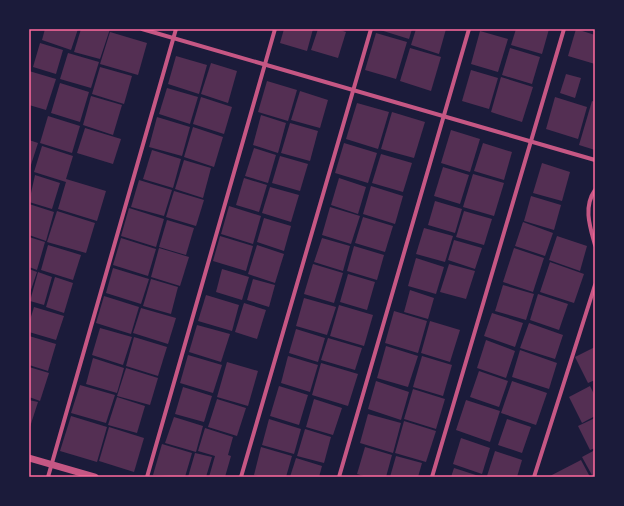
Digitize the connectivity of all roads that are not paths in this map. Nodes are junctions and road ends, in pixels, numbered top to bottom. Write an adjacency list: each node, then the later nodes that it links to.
1 (142, 29): 7 (street)
2 (176, 29): 7 (street)
3 (275, 29): 8 (street)
4 (371, 29): 9 (street)
5 (468, 29): 10 (street)
6 (564, 29): 11 (street)
7 (173, 38): 8 (street); 17 (street)
8 (265, 65): 9 (street); 20 (street)
9 (353, 90): 10 (street); 21 (street)
10 (443, 117): 11 (street); 22 (street)
11 (531, 142): 12 (street); 23 (street)
12 (595, 160)
13 (595, 190): 14 (street)
14 (595, 245)
15 (595, 285): 24 (street)
16 (29, 458): 17 (street)
17 (52, 464): 18 (street); 19 (street)
18 (48, 477)
19 (95, 477)
20 (147, 477)
21 (241, 477)
22 (339, 477)
23 (432, 477)
24 (534, 477)

